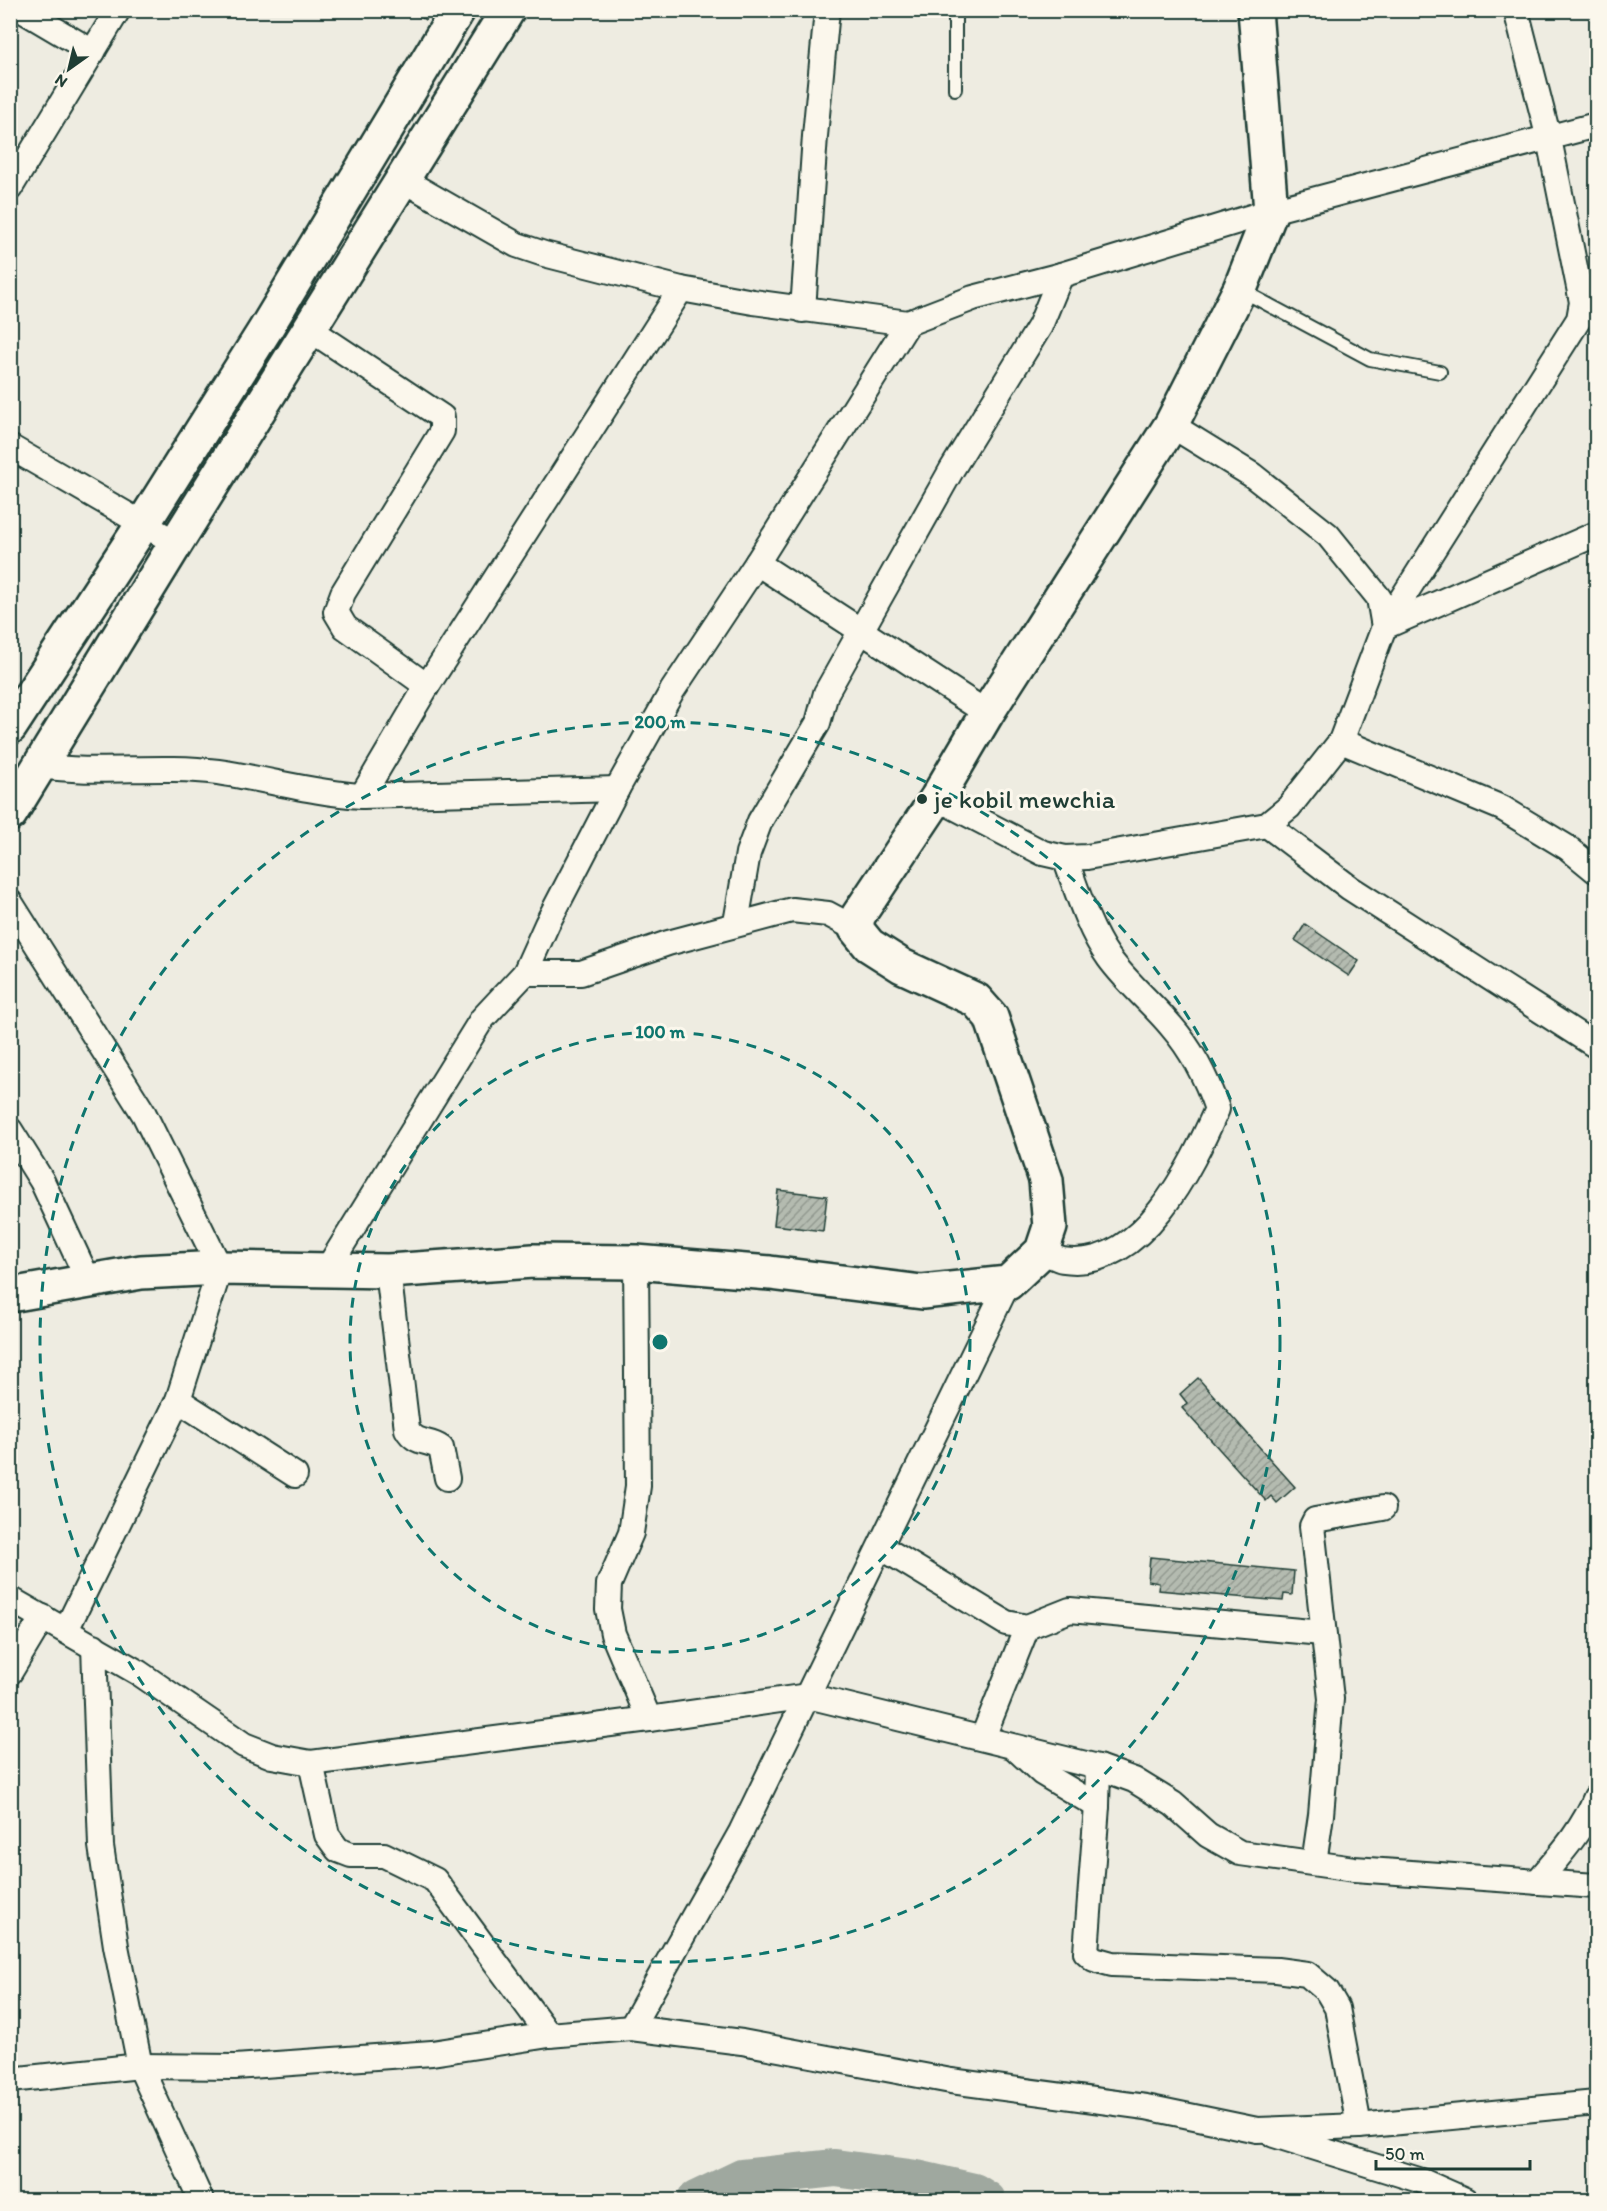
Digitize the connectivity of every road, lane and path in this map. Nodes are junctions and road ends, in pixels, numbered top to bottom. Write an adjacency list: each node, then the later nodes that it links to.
1 (22, 10): 9 (street)
2 (118, 10): 9 (street)
3 (458, 10): 25 (street)
4 (508, 10): 13 (street)
5 (827, 10): 19 (street)
6 (955, 10): 10 (lane)
7 (1256, 10): 15 (street)
8 (1516, 10): 12 (street)
9 (93, 51): 14 (street)
10 (955, 89)
11 (1596, 125): 12 (street)
12 (1549, 139): 15 (street); 29 (street)
13 (404, 180): 17 (street); 21 (street)
14 (10, 188)
15 (1271, 211): 16 (street); 18 (street)
16 (1061, 275): 20 (street); 30 (street)
17 (681, 289): 19 (street); 31 (street)
18 (1240, 289): 22 (lane); 23 (street)
19 (803, 310): 20 (street)
20 (908, 323): 28 (street)
21 (311, 330): 27 (street); 31 (street)
22 (1440, 372)
23 (1171, 425): 29 (street); 32 (street)
24 (10, 447): 25 (street)
25 (143, 524): 27 (street); 33 (street)
26 (1596, 534): 29 (street)
27 (176, 543): 35 (street)
28 (757, 563): 30 (street); 36 (street)
29 (1384, 627): 34 (street)
30 (862, 629): 32 (street); 44 (street)
31 (427, 686): 37 (street)
32 (987, 713): 38 (street)
33 (10, 727)
34 (1341, 741): 40 (street); 42 (street)
35 (40, 766): 37 (street); 39 (street)
36 (617, 789): 37 (street); 46 (street)
37 (362, 796)
38 (937, 798): 41 (street); 45 (street)
39 (10, 814)
40 (1267, 825): 41 (street); 47 (street)
41 (1065, 858): 49 (street)
42 (1596, 871)
43 (10, 902): 51 (street)
44 (736, 923): 45 (street); 46 (street)
45 (856, 929): 49 (street)
46 (525, 973): 52 (street)
47 (1596, 1046)
48 (10, 1130): 54 (street)
49 (1042, 1251): 55 (street)
50 (636, 1262): 53 (street); 55 (street); 70 (street)
51 (219, 1268): 52 (street); 54 (street); 57 (street)
52 (326, 1271): 53 (street)
53 (388, 1271): 59 (street)
54 (88, 1280): 56 (street)
55 (1008, 1283): 61 (street)
56 (10, 1295)
57 (177, 1400): 58 (street); 65 (street)
58 (295, 1474)
59 (447, 1478)
60 (1383, 1509): 66 (street)
61 (881, 1547): 64 (street); 69 (street)
62 (10, 1599): 63 (street)
63 (43, 1617): 65 (street); 68 (street)
64 (1026, 1627): 66 (street); 71 (street)
65 (66, 1630): 67 (street)
66 (1322, 1633): 77 (street)
67 (94, 1646): 73 (street); 82 (street)
68 (10, 1672)
69 (808, 1696): 70 (street); 71 (street); 80 (street)
70 (649, 1719): 73 (street)
71 (983, 1737): 72 (street)
72 (1012, 1746): 74 (street); 76 (street)
73 (311, 1763): 81 (street)
74 (1098, 1767): 76 (street); 77 (street)
75 (1596, 1797): 78 (street)
76 (1097, 1806): 85 (street)
77 (1314, 1863): 78 (street)
78 (1537, 1882): 79 (street)
79 (1596, 1886)
80 (631, 2028): 81 (street); 86 (street)
81 (549, 2035): 82 (street)
82 (140, 2066): 83 (street); 87 (street)
83 (10, 2080)
84 (1596, 2103): 85 (street)
85 (1359, 2126): 86 (street)
86 (1257, 2130): 88 (street)
87 (201, 2200)
88 (1465, 2200)

